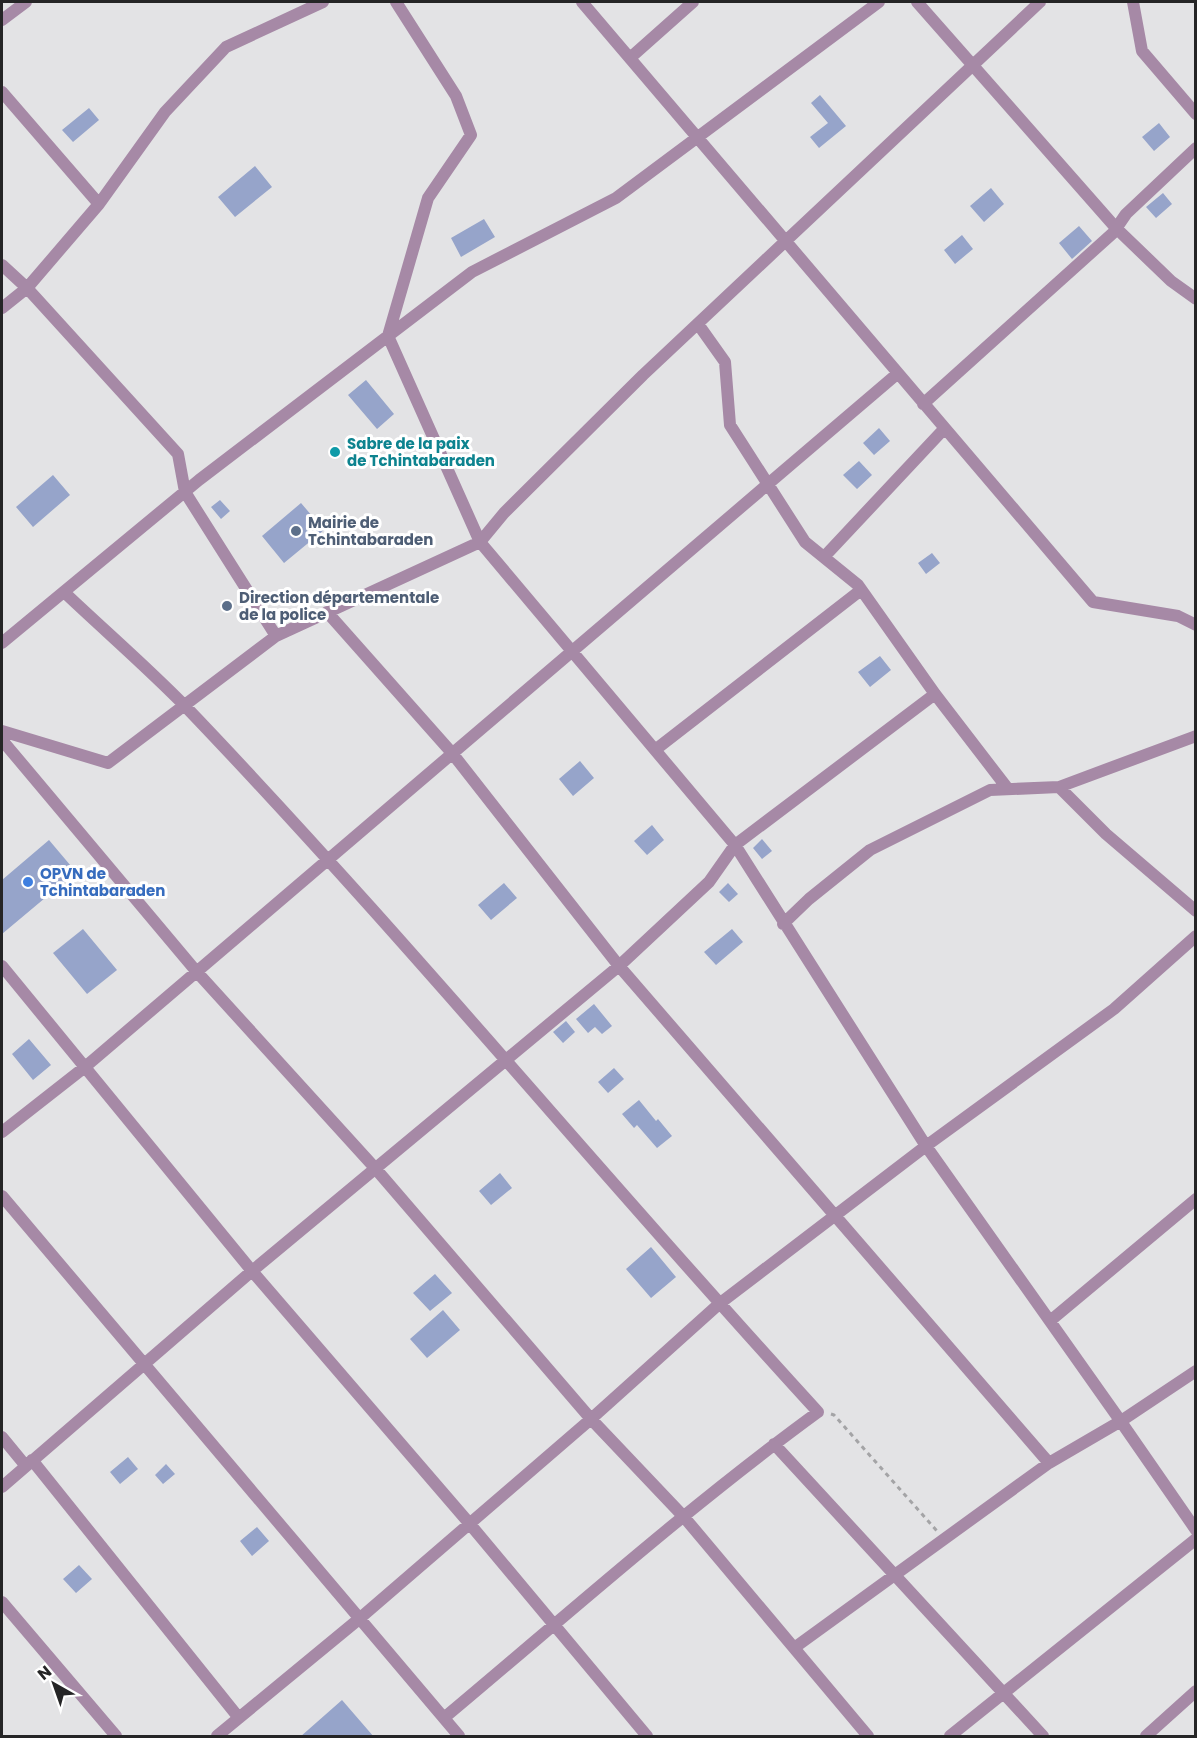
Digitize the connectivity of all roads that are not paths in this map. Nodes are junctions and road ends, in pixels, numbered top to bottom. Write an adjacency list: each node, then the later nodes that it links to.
1 (26, 2): 10 (street)
2 (323, 2): 17 (street)
3 (396, 2): 25 (street)
4 (582, 2): 11 (street)
5 (693, 2): 11 (street)
6 (879, 2): 15 (street)
7 (917, 2): 12 (street)
8 (1040, 2): 12 (street)
9 (1133, 2): 14 (street)
10 (2, 20)
11 (630, 58): 15 (street)
12 (973, 65): 18 (street); 19 (street)
13 (2, 92): 17 (street)
14 (1196, 114)
15 (697, 137): 19 (street); 25 (street)
16 (1196, 148): 18 (street)
17 (99, 204): 21 (street)
18 (1116, 228): 22 (street); 27 (street)
19 (786, 242): 24 (street); 26 (street)
20 (2, 265): 21 (street)
21 (27, 288): 23 (street); 30 (street)
22 (1196, 298)
23 (2, 308)
24 (698, 324): 29 (street); 31 (street)
25 (388, 336): 30 (street); 31 (street)
26 (897, 374): 27 (street); 29 (street)
27 (923, 404): 28 (street)
28 (944, 429): 32 (street); 36 (street)
29 (767, 485): 32 (street); 39 (street)
30 (185, 492): 34 (street); 37 (street)
31 (480, 542): 35 (street); 39 (street)
32 (824, 557): 33 (street)
33 (861, 590): 40 (street); 45 (street)
34 (64, 592): 38 (street); 41 (street)
35 (327, 612): 37 (street); 46 (street)
36 (1196, 625)
37 (276, 636): 41 (street)
38 (2, 644)
39 (572, 652): 45 (street); 46 (street)
40 (934, 694): 48 (street); 49 (street)
41 (184, 705): 42 (street); 50 (street)
42 (2, 731)
43 (1196, 736): 47 (street)
44 (2, 740): 56 (street)
45 (655, 750): 49 (street)
46 (452, 753): 50 (street); 55 (street)
47 (1059, 787): 48 (street); 51 (street)
48 (1008, 789): 52 (street)
49 (735, 845): 52 (street); 55 (street)
50 (328, 861): 56 (street); 57 (street)
51 (1196, 911)
52 (783, 924): 60 (street)
53 (1196, 936): 60 (street)
54 (2, 966): 58 (street)
55 (619, 966): 57 (street); 64 (street)
56 (196, 971): 58 (street); 61 (street)
57 (505, 1061): 61 (street); 66 (street)
58 (85, 1067): 59 (street); 65 (street)
59 (2, 1132)
60 (926, 1146): 64 (street); 67 (street)
61 (375, 1168): 65 (street); 70 (street)
62 (2, 1196): 68 (street)
63 (1196, 1199): 67 (street)
64 (834, 1216): 66 (street); 75 (street)
65 (252, 1271): 68 (street); 78 (street)
66 (719, 1304): 70 (street); 73 (street)
67 (1050, 1322): 71 (street)
68 (143, 1364): 74 (street); 83 (street)
69 (1196, 1371): 71 (street)
70 (591, 1419): 77 (street); 78 (street)
71 (1121, 1421): 75 (street); 79 (street)
72 (2, 1437): 74 (street)
73 (774, 1444): 77 (street); 81 (street)
74 (28, 1462): 76 (street); 88 (street)
75 (1049, 1463): 81 (street)
76 (2, 1487)
77 (684, 1517): 84 (street); 85 (street)
78 (469, 1523): 83 (street); 84 (street)
79 (1196, 1530)
80 (1196, 1539): 87 (street)
81 (895, 1574): 85 (street); 87 (street)
82 (2, 1602): 90 (street)
83 (359, 1618): 88 (street); 89 (street)
84 (554, 1626): 89 (street); 93 (street)
85 (794, 1648): 94 (street)
86 (1196, 1691): 97 (street)
87 (1002, 1694): 95 (street); 96 (street)
88 (239, 1718): 91 (street)
89 (444, 1718): 92 (street)
90 (116, 1737)
91 (217, 1737)
92 (459, 1737)
93 (647, 1737)
94 (868, 1737)
95 (950, 1737)
96 (1043, 1737)
97 (1146, 1737)

